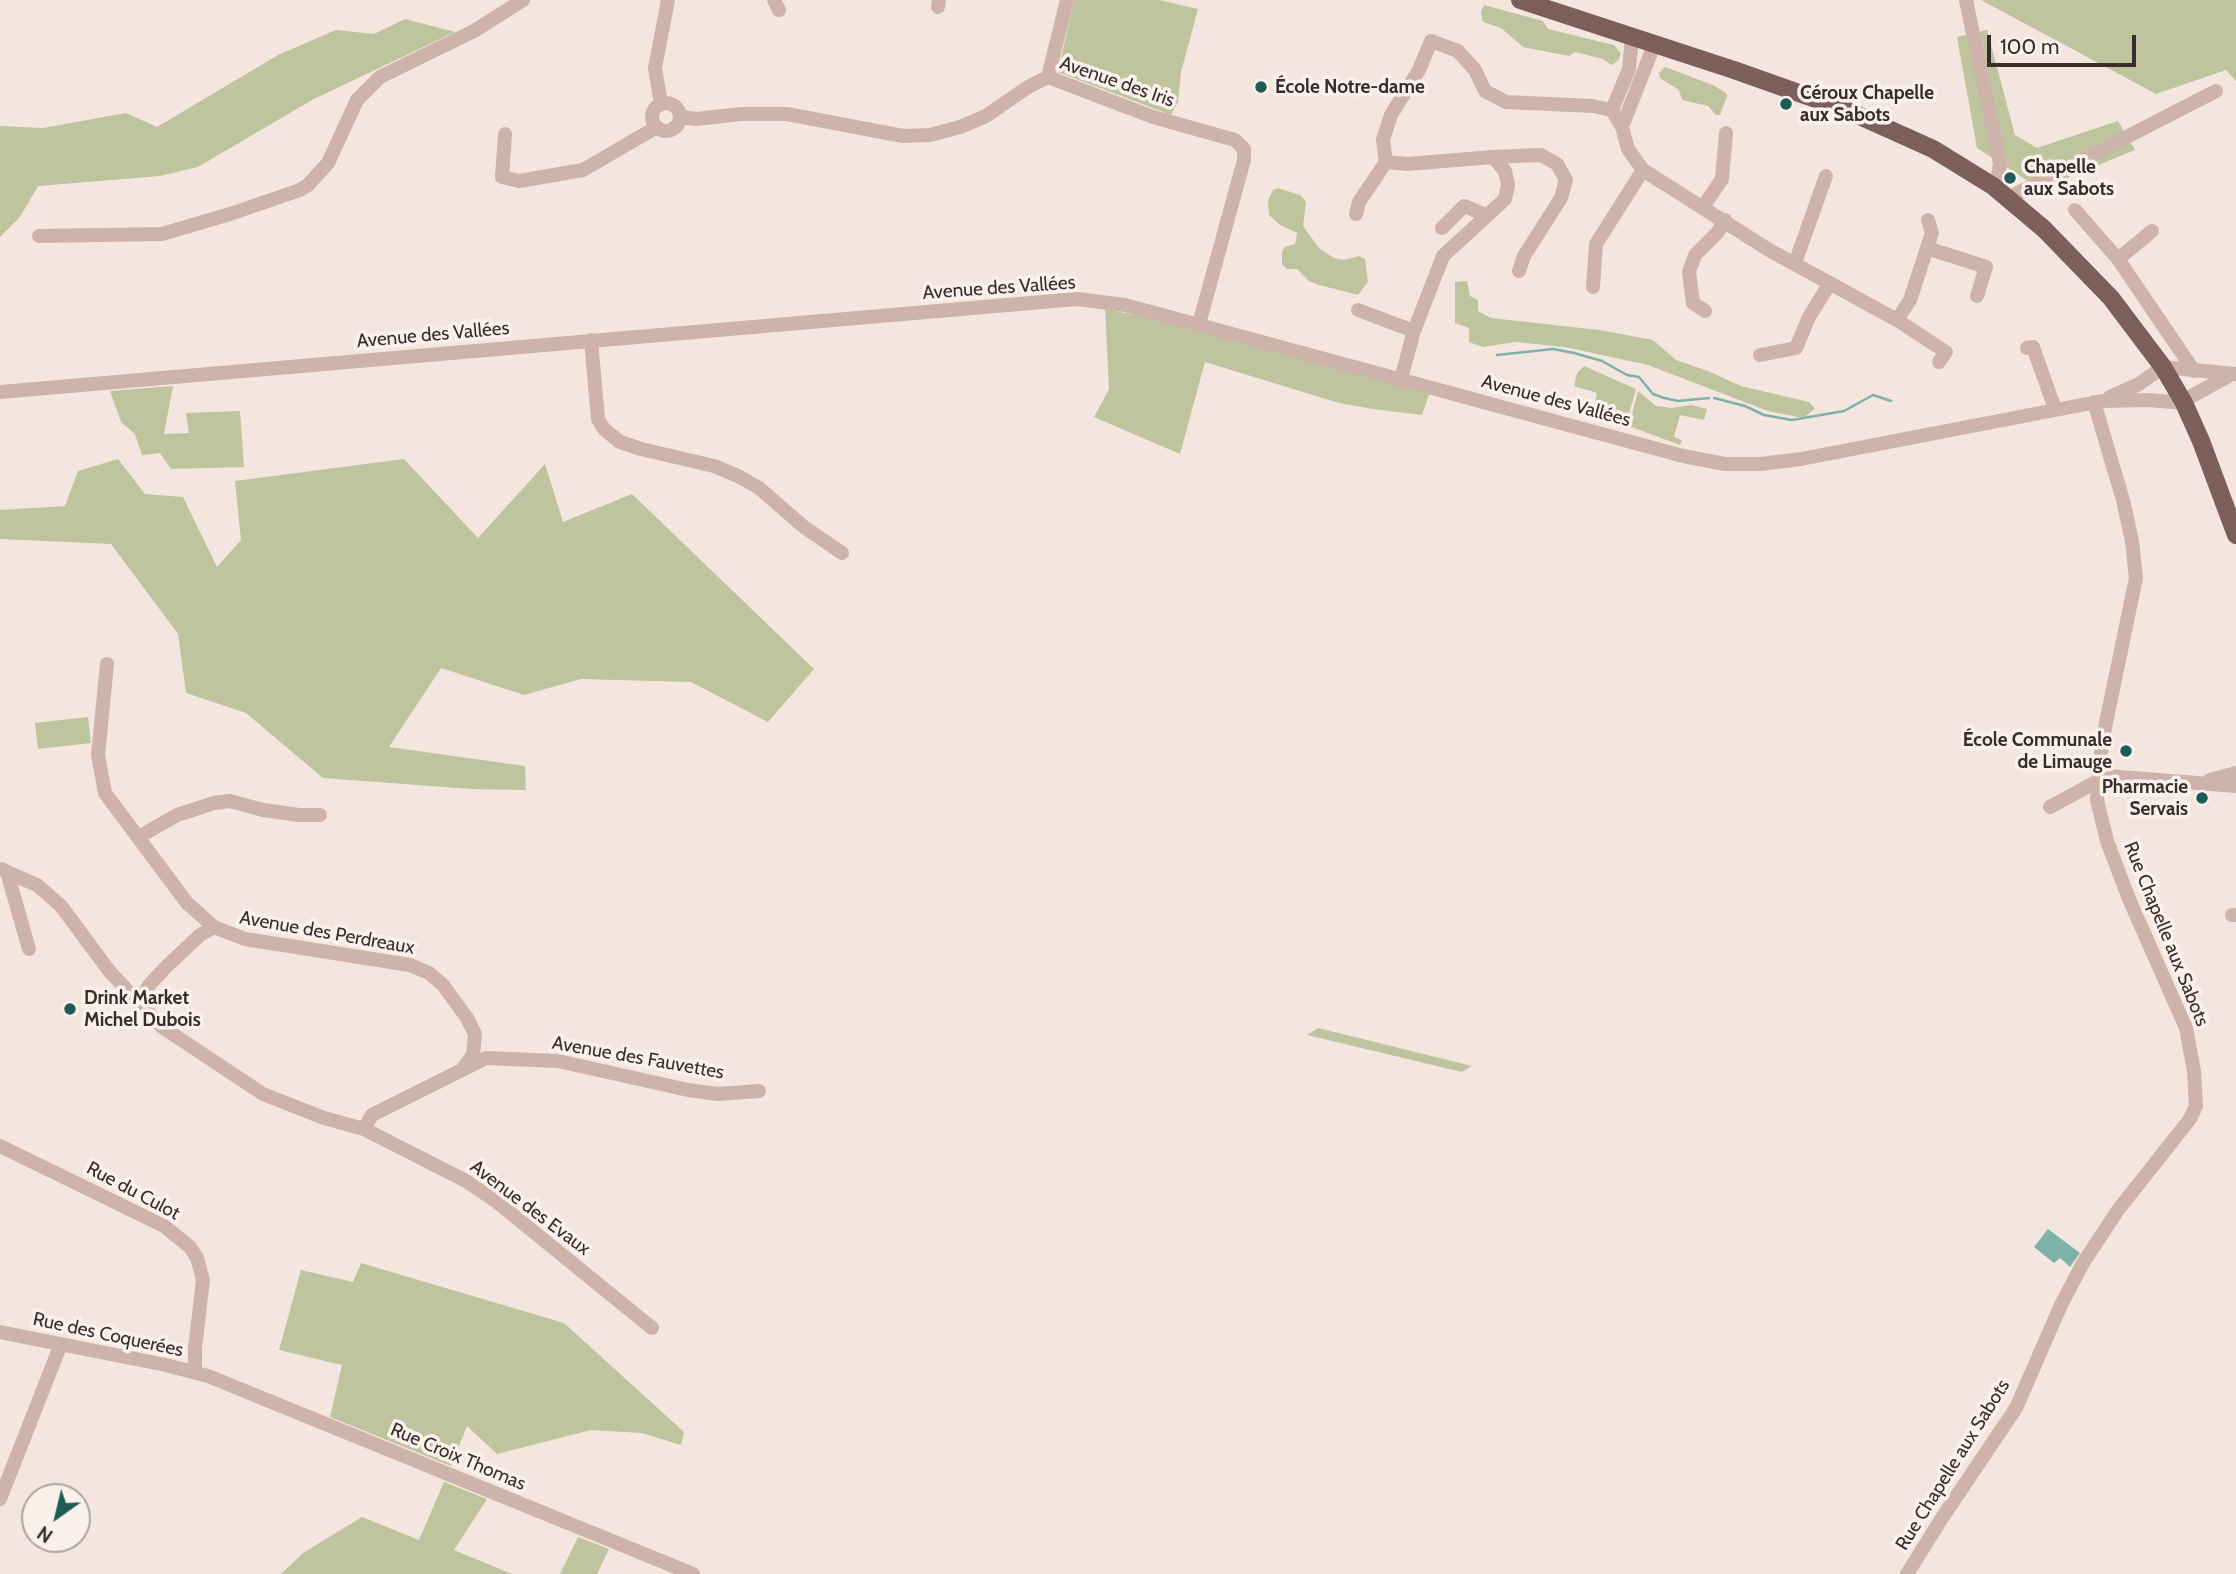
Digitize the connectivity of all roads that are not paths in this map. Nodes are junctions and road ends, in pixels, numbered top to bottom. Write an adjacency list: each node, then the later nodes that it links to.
1 (523, 0): 31 (street)
2 (668, 0): 10 (street)
3 (1067, 0): 8 (street)
4 (1520, 0): 6 (main road)
5 (1966, 0): 21 (street)
6 (1632, 37): 7 (main road); 11 (street)
7 (1654, 44): 14 (street); 21 (main road)
8 (1048, 77): 12 (street, Avenue des Iris); 42 (street, Avenue des Iris)
9 (2216, 90): 22 (street)
10 (661, 104): 12 (street); 13 (street)
11 (1612, 110): 14 (street); 18 (street)
12 (680, 117): 13 (street)
13 (657, 127): 16 (street)
14 (1622, 127): 19 (street)
15 (1726, 133): 23 (street)
16 (505, 134)
17 (1493, 158): 18 (street); 26 (street); 35 (street)
18 (1386, 162): 25 (street)
19 (1643, 170): 23 (street); 37 (street)
20 (1826, 176): 34 (street)
21 (1993, 186): 22 (main road)
22 (2008, 198): 48 (main road)
23 (1703, 207): 27 (street)
24 (2074, 210): 33 (street)
25 (1356, 214)
26 (1486, 215): 29 (street); 43 (street)
27 (1725, 220): 34 (street); 40 (street)
28 (1928, 220): 32 (street)
29 (1442, 228)
30 (2152, 231): 33 (street)
31 (39, 236)
32 (1927, 248): 38 (street); 41 (street)
33 (2118, 259): 49 (street)
34 (1795, 263): 36 (street)
35 (1519, 271)
36 (1830, 283): 41 (street); 46 (street)
37 (1593, 288)
38 (1977, 296)
39 (1358, 310): 43 (street)
40 (1704, 311)
41 (1897, 320): 47 (street)
42 (1199, 324): 44 (street, Avenue des Vallées); 51 (street, Avenue des Vallées)
43 (1414, 331): 51 (street)
44 (591, 340): 52 (street, Avenue des Vallées); 57 (street)
45 (2027, 348): 55 (street)
46 (1760, 355)
47 (1939, 362)
48 (2162, 367): 49 (street); 53 (street, Avenue des Vallées); 54 (main road)
49 (2194, 371): 50 (street)
50 (2233, 374): 54 (street)
51 (1401, 379): 55 (street, Avenue des Vallées)
52 (0, 392)
53 (2098, 401): 54 (street, Avenue des Vallées); 55 (street, Avenue des Vallées); 60 (street, Rue Chapelle aux Sabots)
54 (2184, 402): 56 (main road)
55 (2055, 409)
56 (2236, 535)
57 (842, 553)
58 (107, 664): 65 (street)
59 (2236, 773): 61 (street)
60 (2098, 781): 61 (street); 63 (street); 82 (street, Rue Chapelle aux Sabots)
61 (2203, 782): 62 (street)
62 (2236, 786)
63 (2050, 807)
64 (320, 815): 65 (street)
65 (139, 837): 67 (street)
66 (4, 870): 68 (street); 69 (street, Avenue des Evaux)
67 (214, 927): 69 (street, Avenue des Perdreaux); 70 (street, Avenue des Perdreaux)
68 (29, 949)
69 (139, 1002): 72 (street, Avenue des Evaux)
70 (464, 1067): 71 (street, Avenue des Fauvettes); 72 (street, Avenue des Fauvettes)
71 (759, 1091)
72 (364, 1129): 74 (street, Avenue des Evaux)
73 (0, 1146): 77 (street, Rue du Culot)
74 (652, 1328)
75 (0, 1332): 76 (street, Rue des Coquerées)
76 (61, 1344): 78 (street, Rue des Coquerées); 80 (street)
77 (195, 1348): 78 (street); 79 (street, Rue du Culot)
78 (166, 1365): 79 (street, Rue des Coquerées)
79 (196, 1373): 81 (street, Rue Croix Thomas)
80 (1, 1494)
81 (693, 1574)
82 (1907, 1574)

